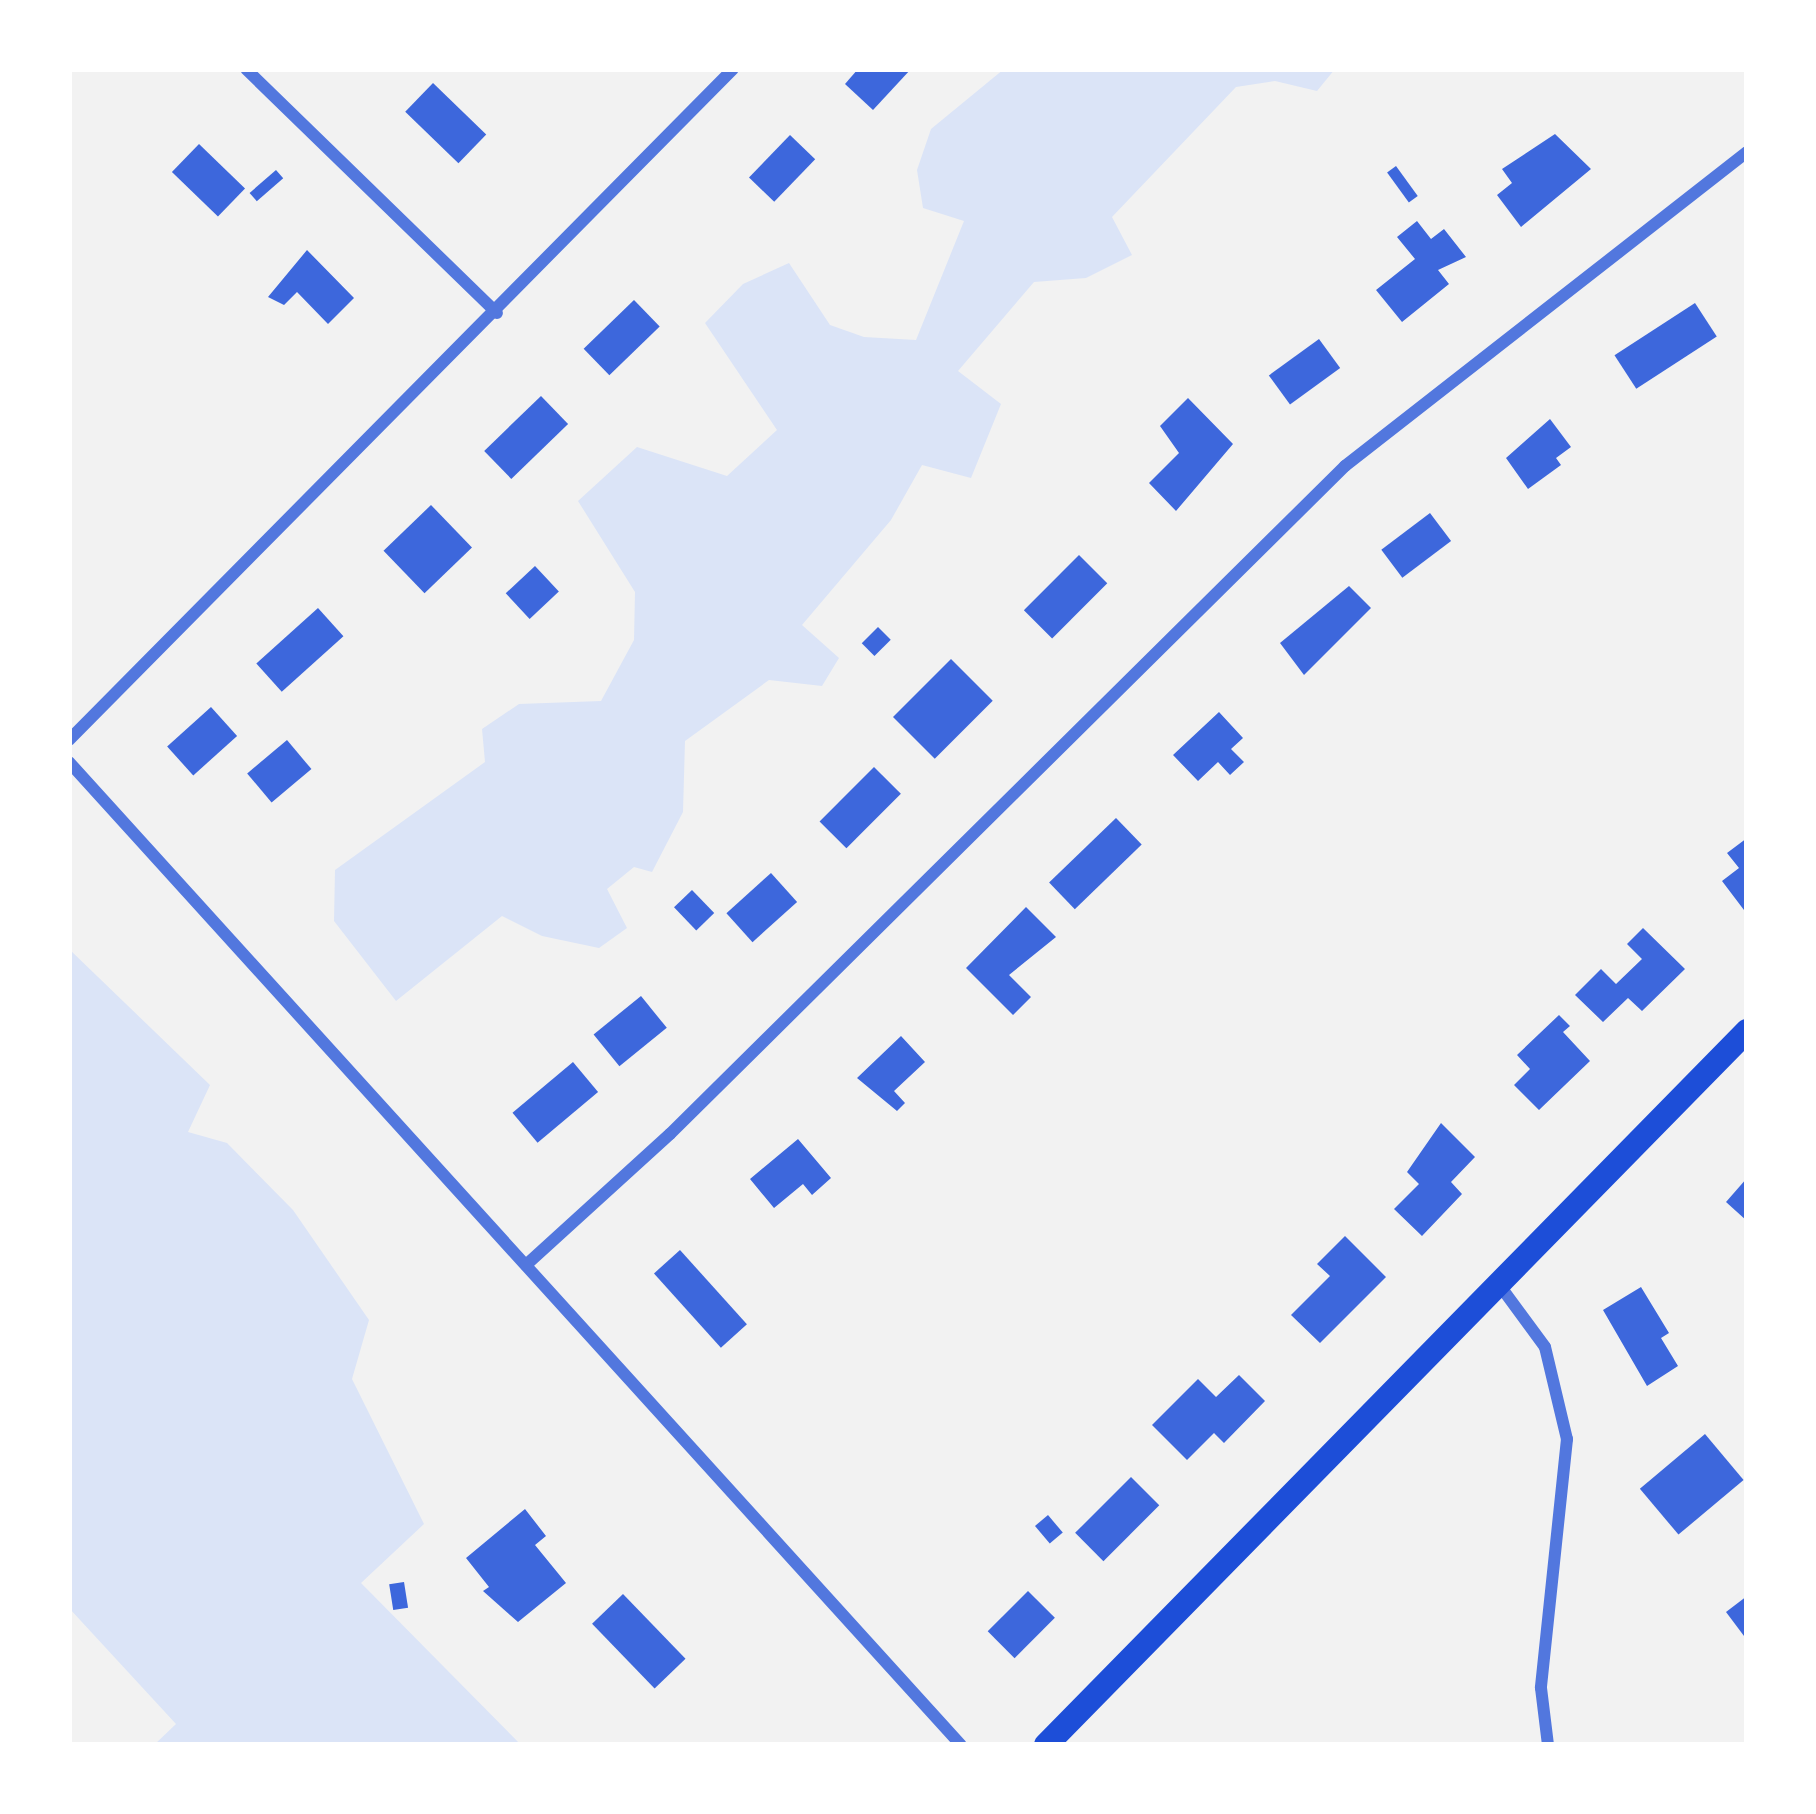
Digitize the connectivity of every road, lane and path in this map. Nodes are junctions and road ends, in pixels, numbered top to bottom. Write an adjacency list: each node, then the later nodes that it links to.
1 (246, 69): 4 (street)
2 (733, 69): 4 (street)
3 (1747, 152): 8 (street)
4 (496, 313): 5 (street)
5 (69, 740)
6 (69, 762): 8 (street)
7 (1747, 1031): 9 (main road)
8 (526, 1265): 10 (street)
9 (1498, 1282): 11 (main road); 12 (street)
10 (961, 1745)
11 (1046, 1745)
12 (1548, 1745)

